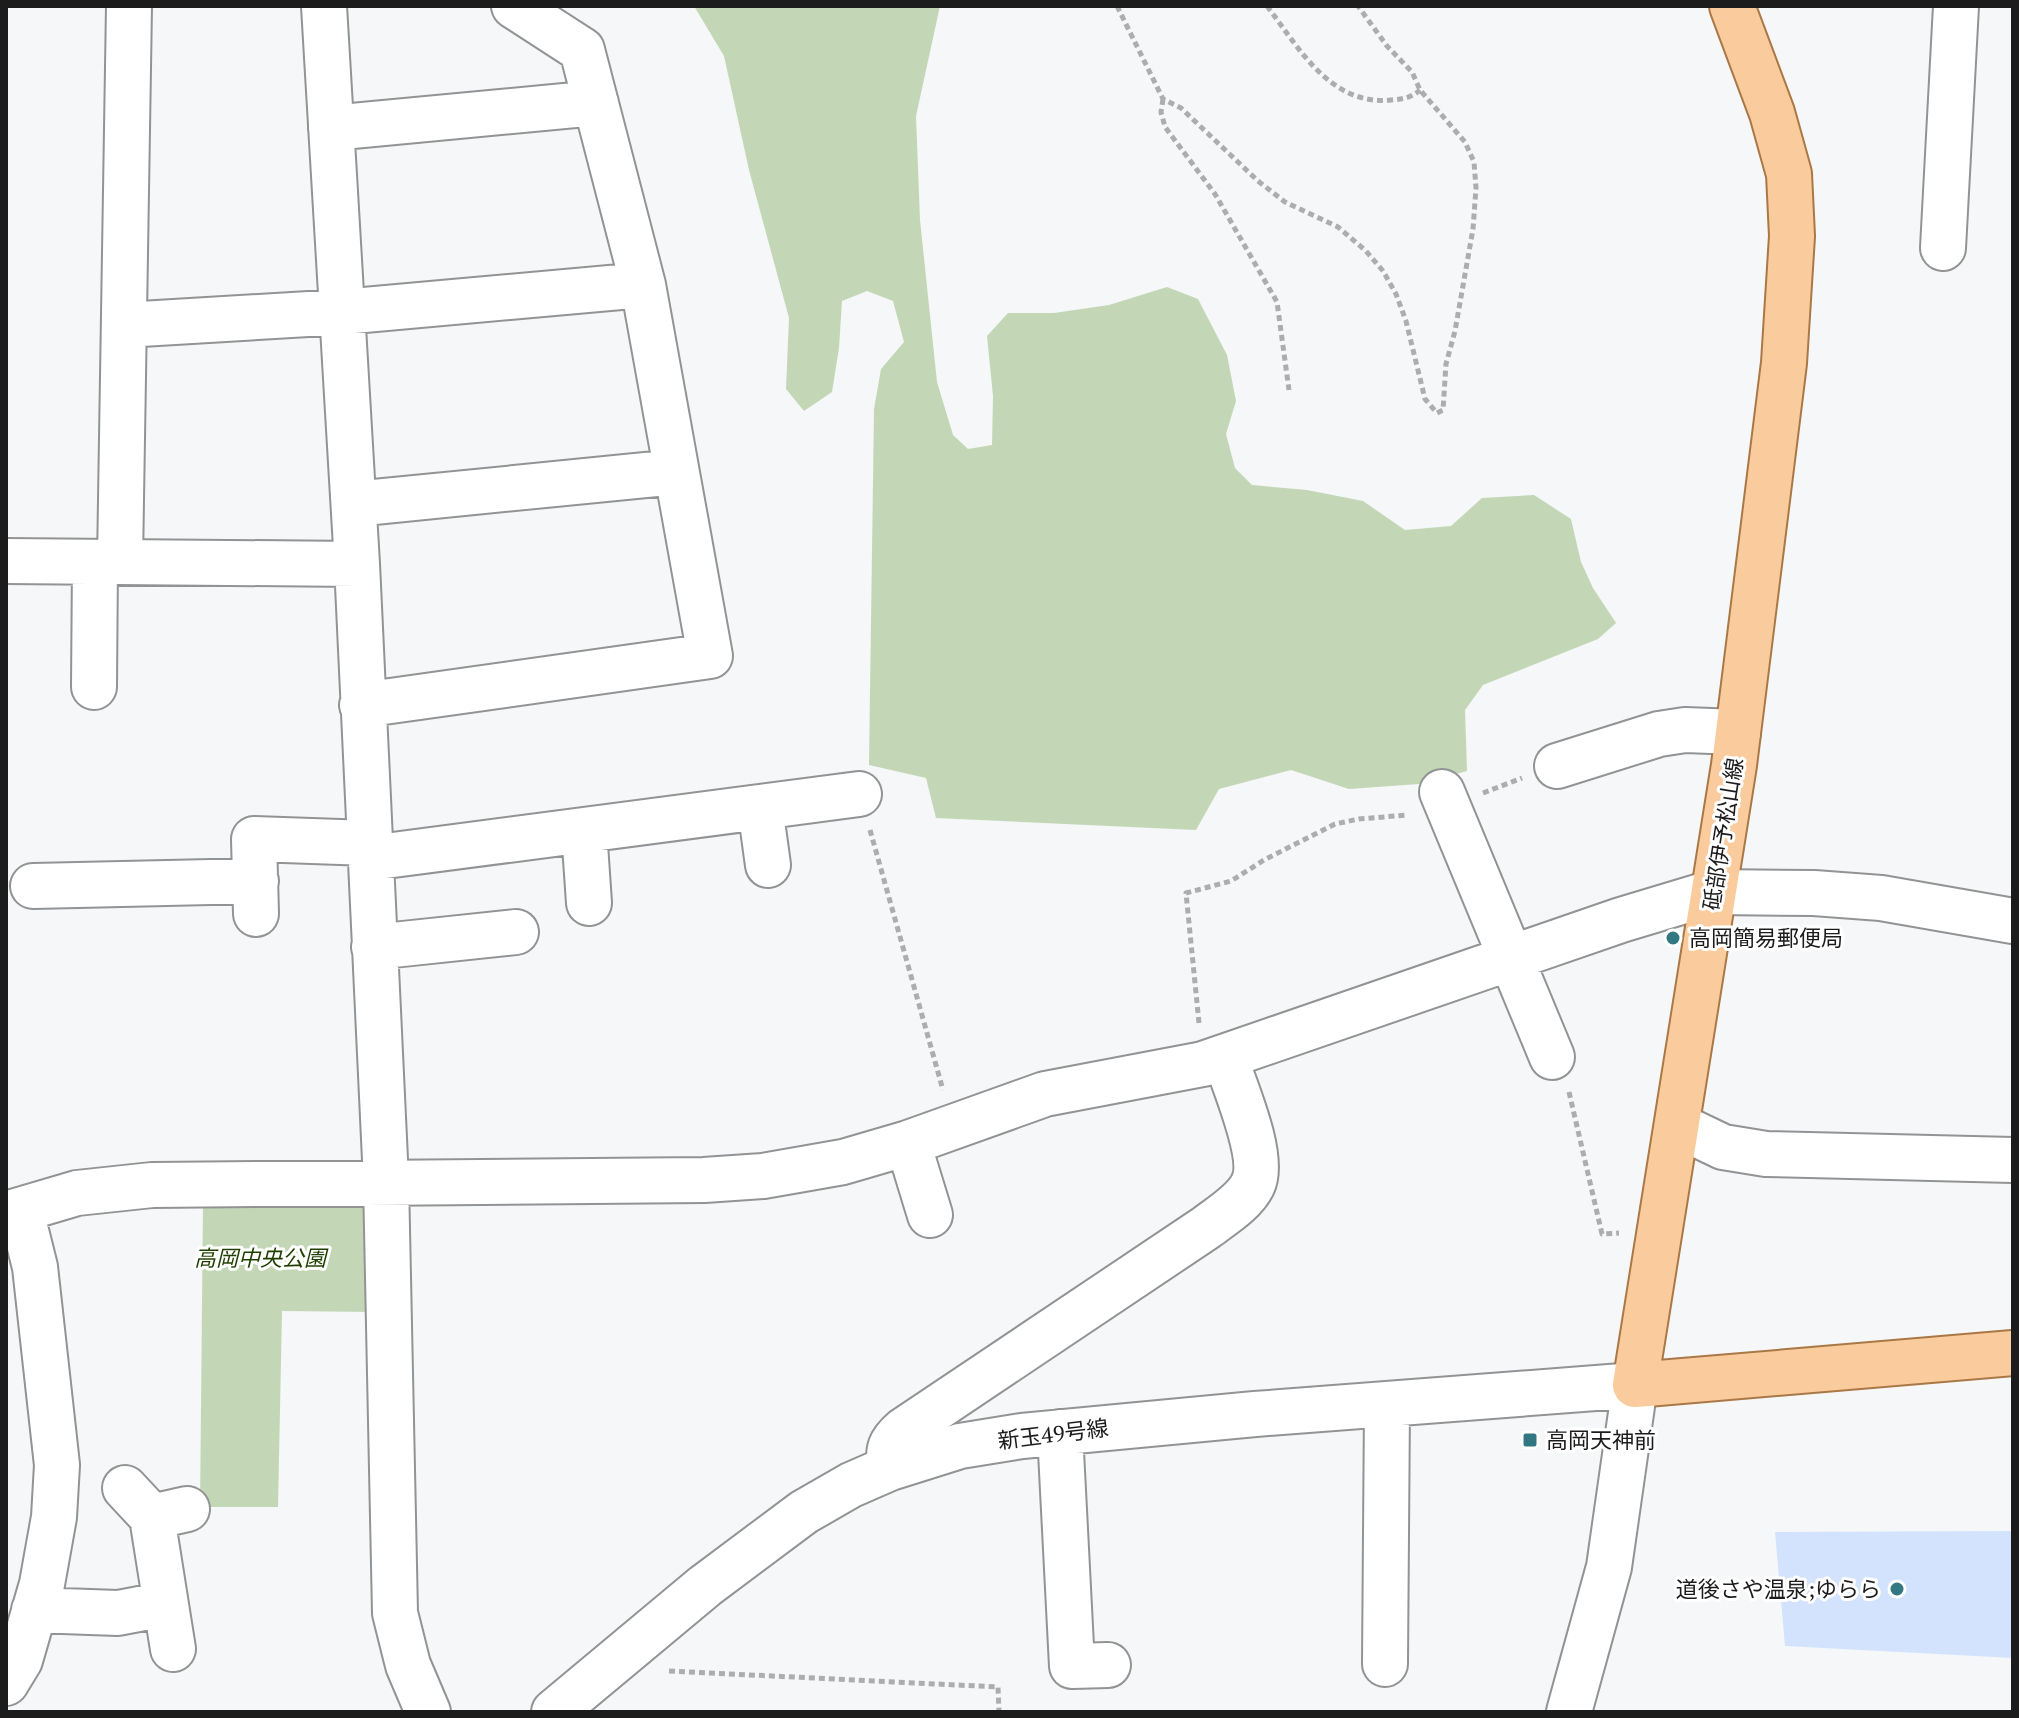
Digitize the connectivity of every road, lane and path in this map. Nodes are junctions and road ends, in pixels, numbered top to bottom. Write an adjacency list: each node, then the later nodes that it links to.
1 (129, 6): 16 (street)
2 (324, 6): 12 (street)
3 (514, 6): 11 (street)
4 (1117, 6): 10 (path)
5 (1267, 6): 9 (path)
6 (1358, 6): 9 (path)
7 (1732, 6): 25 (main road, 砥部伊予松山線)
8 (1956, 6): 13 (street)
9 (1420, 90): 10 (path)
10 (1163, 99): 17 (path)
11 (596, 103): 12 (street); 14 (street)
12 (331, 128): 15 (street)
13 (1943, 248)
14 (643, 285): 15 (street); 18 (street)
15 (342, 312): 16 (street); 19 (street)
16 (124, 325): 21 (street)
17 (1289, 390)
18 (676, 472): 19 (street); 24 (street)
19 (354, 504): 22 (street)
20 (6, 561): 21 (street)
21 (107, 562): 22 (street); 23 (street)
22 (357, 564): 24 (street)
23 (94, 687)
24 (362, 705): 31 (street)
25 (1738, 732): 26 (street); 33 (main road, 砥部伊予松山線)
26 (1557, 766): 28 (path)
27 (859, 794): 29 (street); 43 (path)
28 (1445, 799): 39 (street); 41 (path)
29 (760, 807): 30 (street); 32 (street)
30 (584, 830): 31 (street); 35 (street)
31 (369, 851): 34 (street); 38 (street)
32 (768, 865)
33 (1714, 892): 36 (street); 39 (street); 42 (main road, 砥部伊予松山線)
34 (51, 898)
35 (589, 903)
36 (2013, 921)
37 (516, 932): 38 (street)
38 (374, 947): 46 (street)
39 (1513, 958): 40 (street); 41 (street)
40 (1552, 1057): 49 (path)
41 (1214, 1060): 43 (street); 54 (street)
42 (1677, 1125): 45 (street); 49 (main road, 砥部伊予松山線)
43 (953, 1126): 44 (street)
44 (908, 1143): 46 (street); 48 (street)
45 (2013, 1160)
46 (386, 1181): 47 (street); 63 (street)
47 (13, 1212): 57 (street)
48 (930, 1215)
49 (1660, 1232): 51 (main road, 砥部伊予松山線)
50 (2013, 1353): 51 (main road)
51 (1635, 1385): 52 (street, 新玉49号線); 66 (street)
52 (1387, 1405): 53 (street, 新玉49号線); 59 (street)
53 (1060, 1432): 54 (street, 新玉49号線); 60 (street)
54 (890, 1468): 61 (street, 新玉49号線)
55 (155, 1504): 56 (street)
56 (165, 1604): 57 (street); 58 (street)
57 (34, 1610): 62 (street)
58 (173, 1649)
59 (1385, 1664)
60 (1108, 1665)
61 (608, 1668): 64 (street, 新玉49号線); 65 (path)
62 (6, 1683)
63 (428, 1712)
64 (554, 1712)
65 (999, 1712)
66 (1569, 1712)

